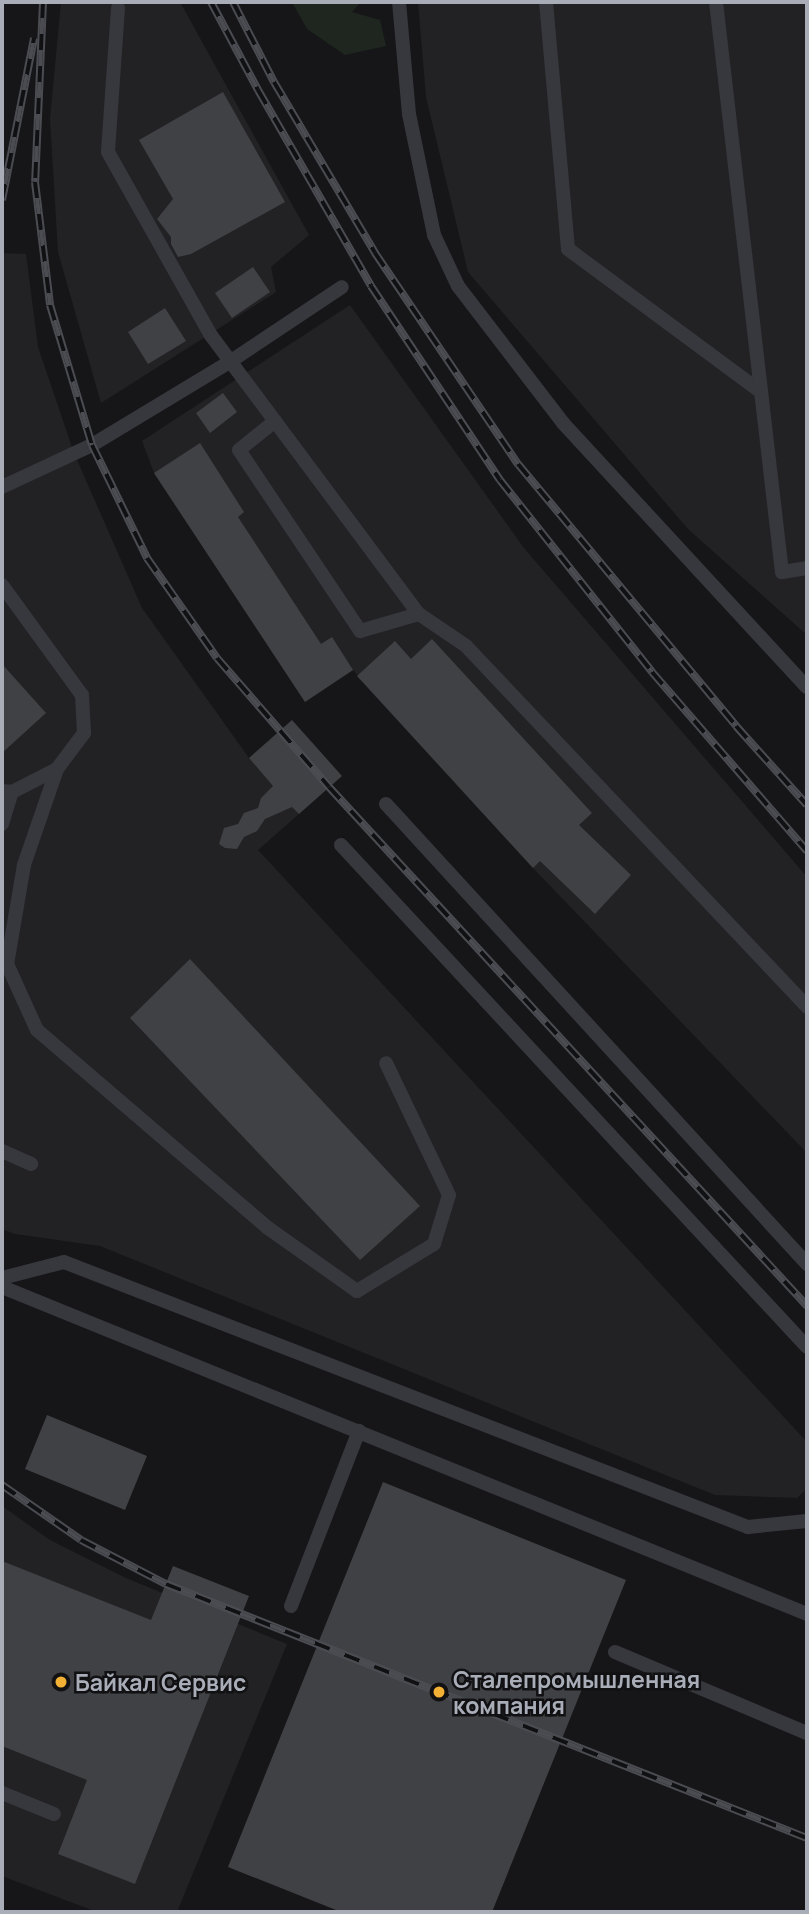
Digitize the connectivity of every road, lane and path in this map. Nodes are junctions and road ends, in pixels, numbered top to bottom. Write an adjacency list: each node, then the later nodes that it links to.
1 (399, 2): 13 (lane)
2 (546, 2): 7 (lane)
3 (716, 2): 7 (lane)
4 (118, 8): 6 (lane)
5 (342, 287): 6 (lane)
6 (231, 361): 8 (lane); 9 (lane)
7 (761, 392): 10 (lane)
8 (275, 421): 12 (lane); 12 (lane)
9 (2, 487)
10 (807, 568)
11 (2, 585): 14 (lane)
12 (419, 614): 19 (lane)
13 (807, 687)
14 (57, 769): 15 (lane); 20 (lane)
15 (7, 791): 17 (lane)
16 (386, 804): 23 (lane)
17 (2, 824)
18 (341, 845): 26 (lane)
19 (807, 1007)
20 (386, 1063)
21 (2, 1151): 22 (lane)
22 (31, 1164)
23 (807, 1264)
24 (2, 1279): 28 (lane)
25 (2, 1287): 27 (lane)
26 (807, 1346)
27 (359, 1431): 29 (lane); 30 (lane)
28 (807, 1521)
29 (291, 1606)
30 (807, 1614)
31 (615, 1652): 32 (lane)
32 (807, 1733)
33 (2, 1793): 34 (lane)
34 (54, 1814)

